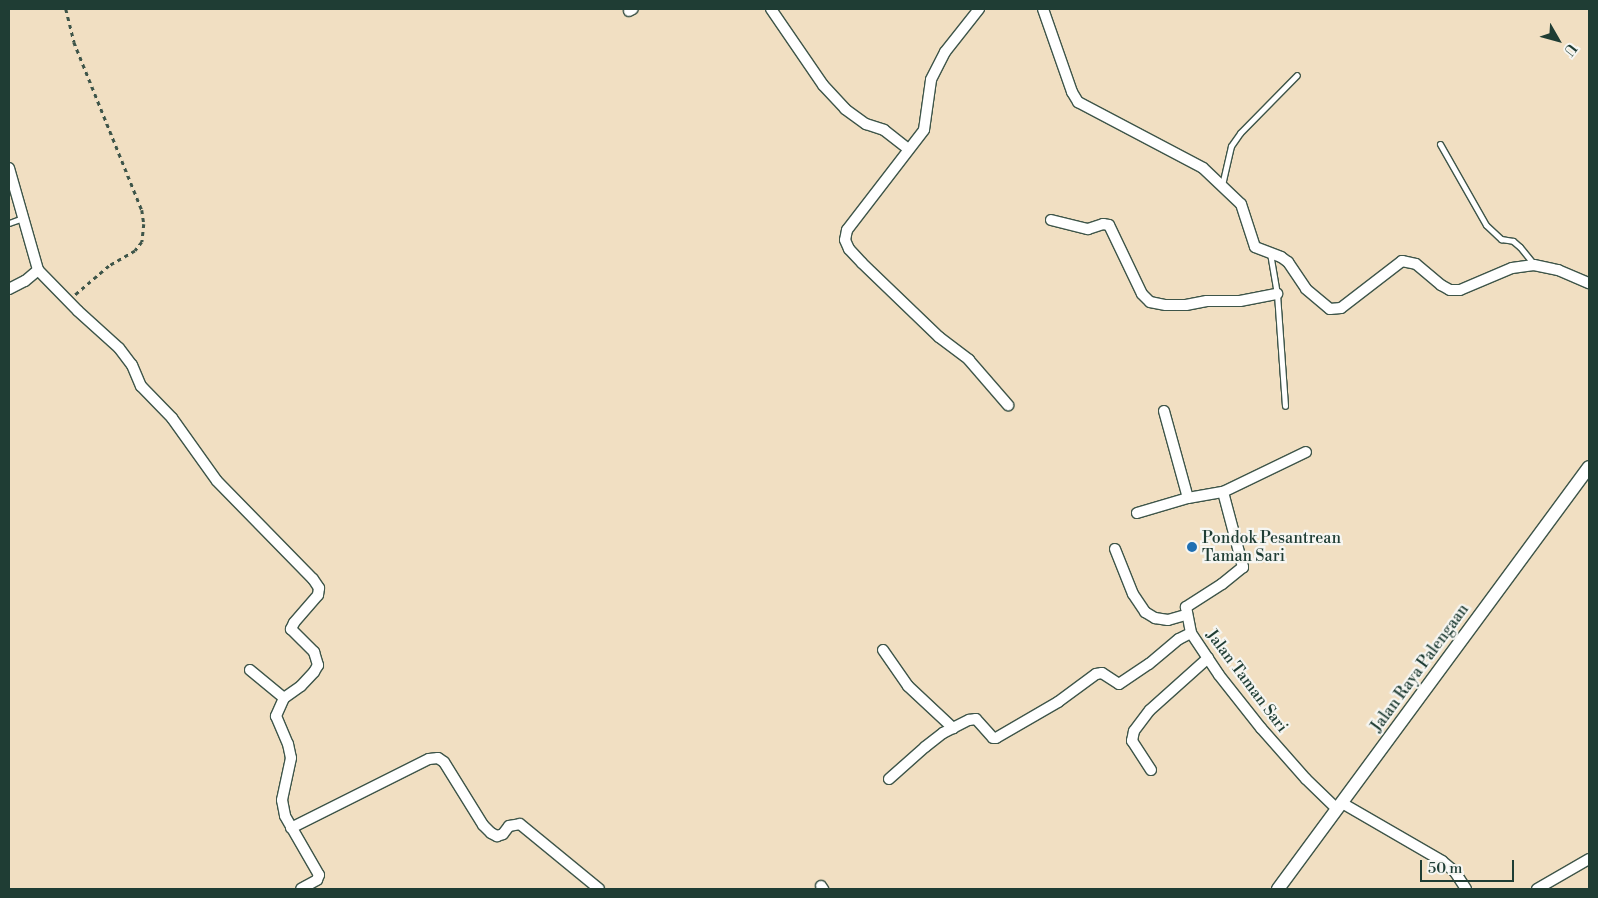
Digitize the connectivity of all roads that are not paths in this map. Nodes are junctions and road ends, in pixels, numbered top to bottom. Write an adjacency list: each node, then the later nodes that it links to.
1 (771, 9): 6 (street)
2 (979, 9): 6 (street)
3 (1043, 9): 8 (street)
4 (1297, 75): 8 (lane)
5 (1440, 144): 13 (lane)
6 (908, 149): 18 (street)
7 (9, 168): 9 (street)
8 (1222, 185): 12 (street)
9 (24, 218): 11 (lane); 14 (street)
10 (1051, 220): 17 (street)
11 (9, 223)
12 (1270, 252): 13 (street); 17 (lane)
13 (1534, 265): 15 (street)
14 (38, 270): 16 (street); 32 (street)
15 (1589, 283)
16 (9, 288)
17 (1277, 294): 19 (lane)
18 (1008, 405)
19 (1285, 406)
20 (1164, 411): 24 (street)
21 (1306, 452): 23 (street)
22 (1589, 467): 36 (street, Jalan Raya Palengaan)
23 (1223, 492): 24 (street); 27 (street)
24 (1188, 498): 25 (street)
25 (1136, 513)
26 (1115, 549): 27 (street)
27 (1186, 615): 28 (street, Jalan Taman Sari)
28 (1191, 633): 30 (street, Jalan Taman Sari); 33 (street)
29 (883, 650): 33 (street)
30 (1208, 658): 34 (street); 36 (street, Jalan Taman Sari)
31 (250, 670): 32 (street)
32 (284, 698): 37 (street)
33 (953, 728): 35 (street)
34 (1151, 770)
35 (889, 779)
36 (1340, 806): 41 (street, Jalan Raya Palengaan); 42 (street, Jalan Taman Sari)
37 (291, 828): 39 (street); 40 (street)
38 (1589, 859): 43 (street)
39 (301, 889)
40 (599, 889)
41 (1278, 889)
42 (1466, 889)
43 (1538, 889)

